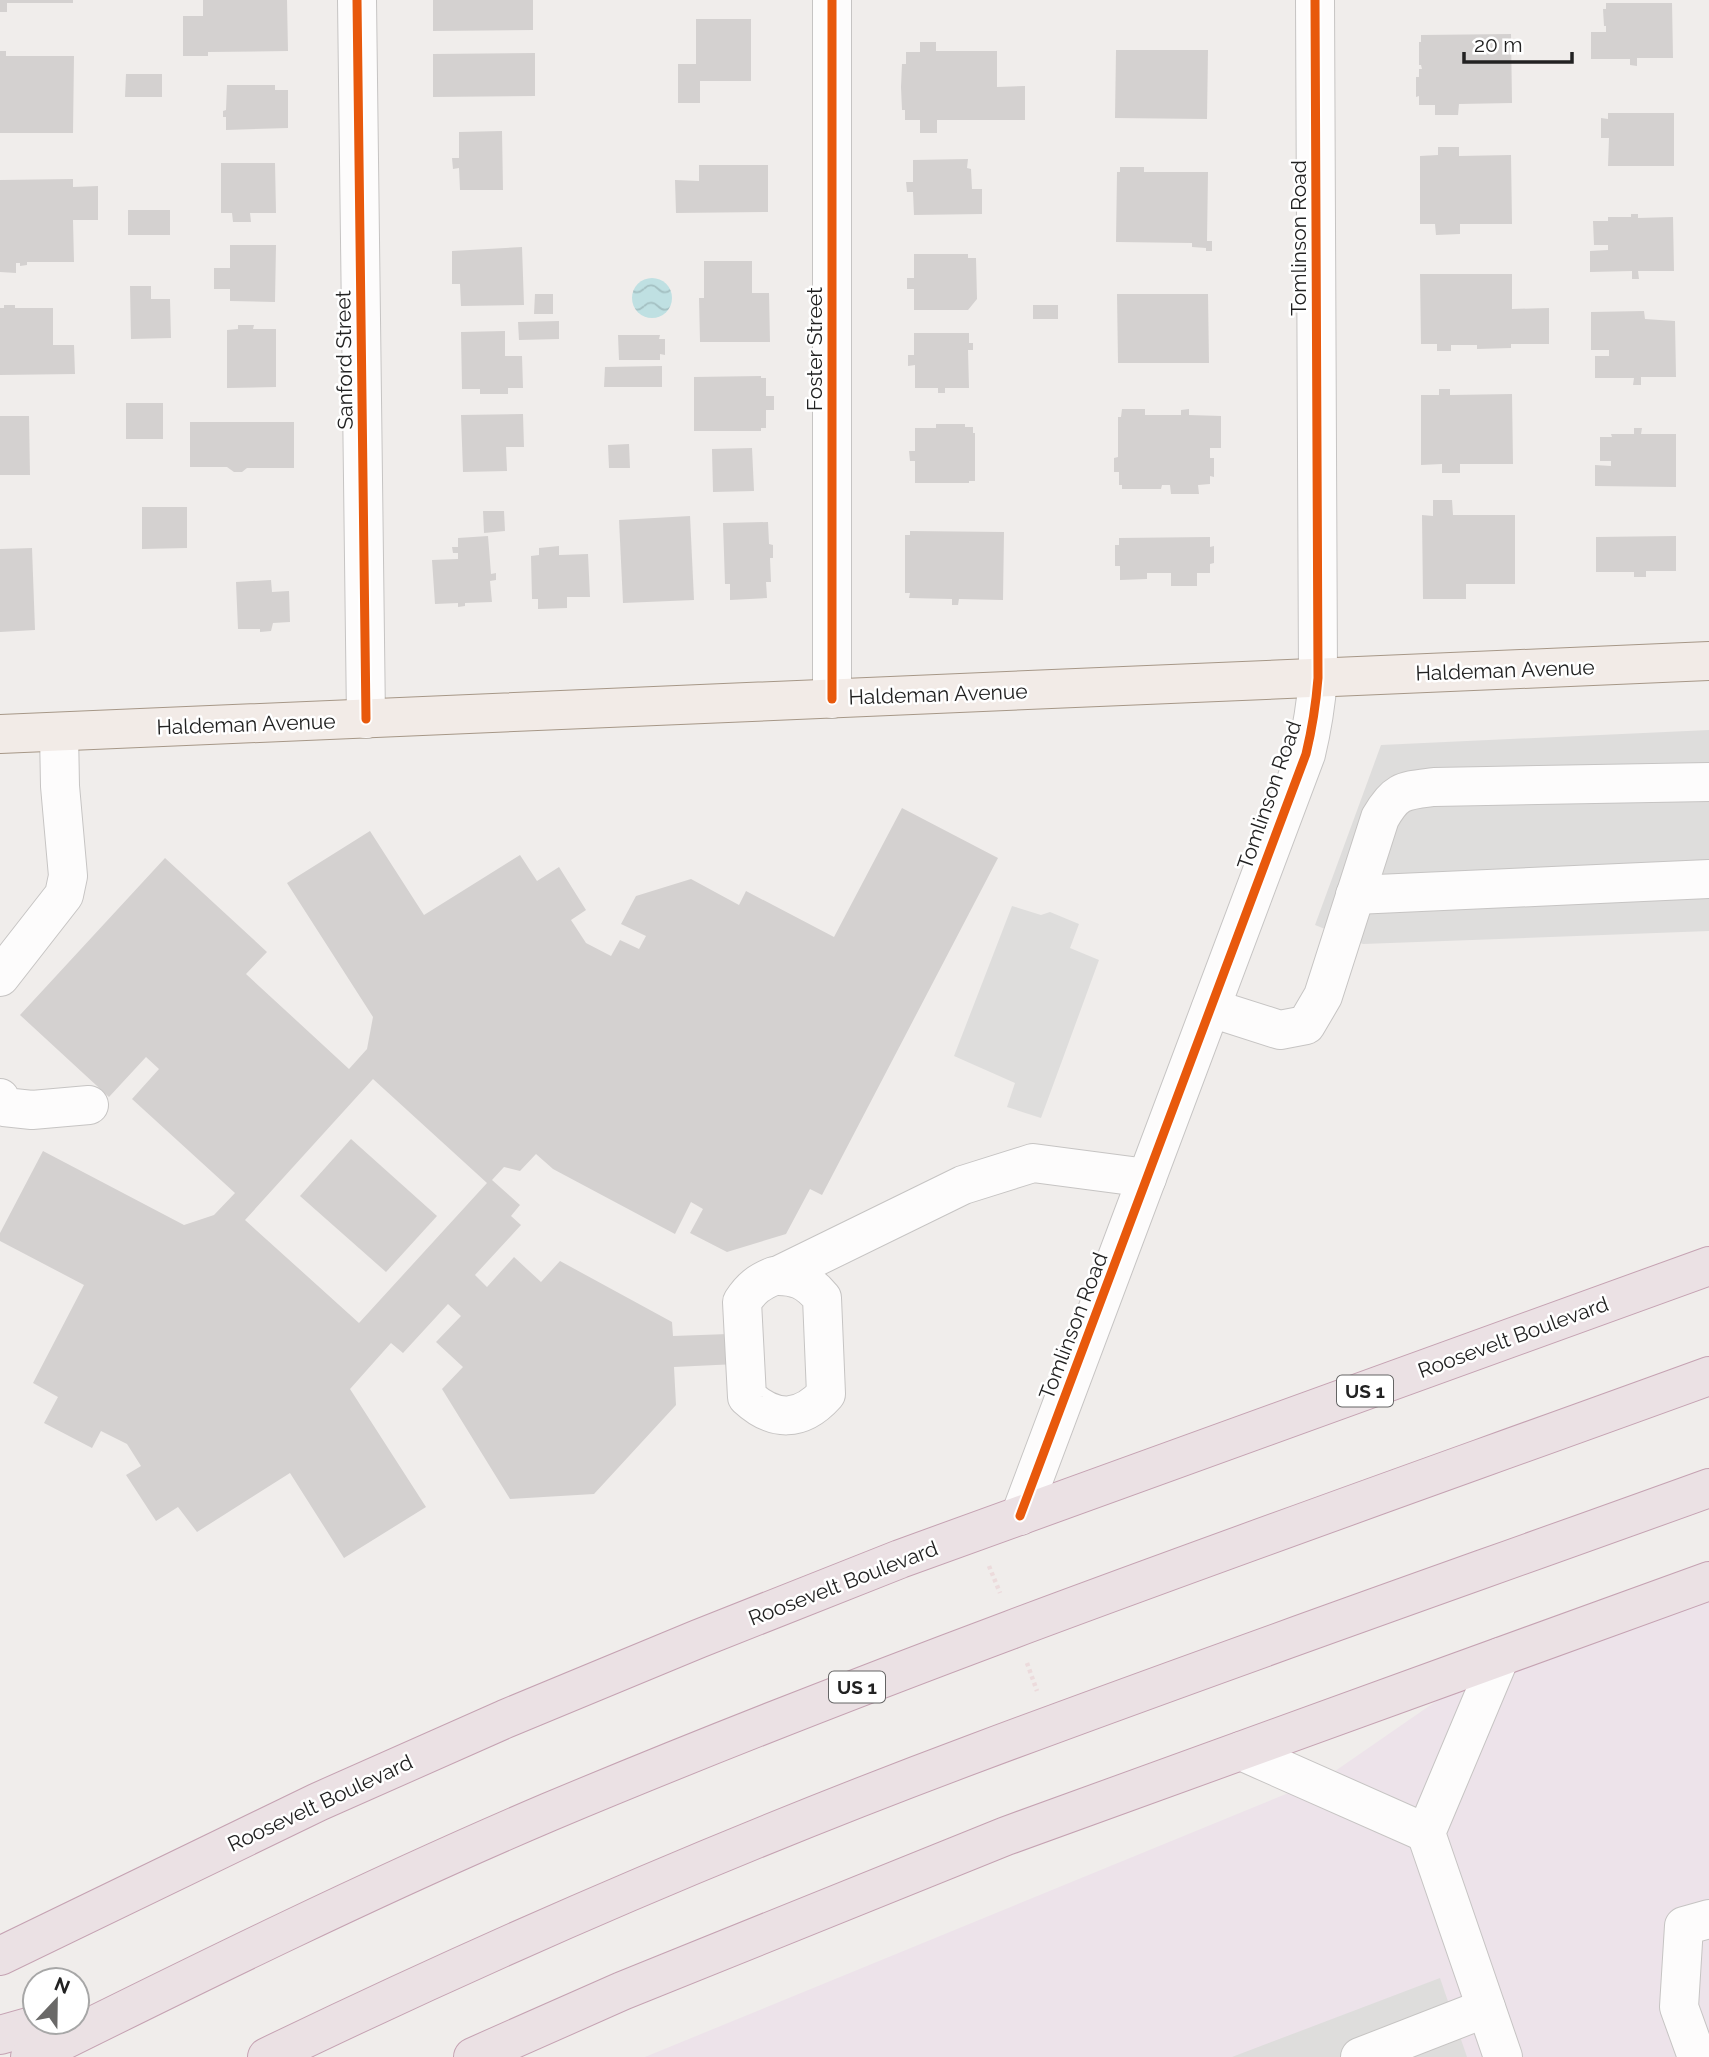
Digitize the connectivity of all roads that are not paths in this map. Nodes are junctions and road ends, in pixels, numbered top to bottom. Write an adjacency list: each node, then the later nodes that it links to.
1 (357, 0): 7 (street, Sanford Street)
2 (832, 0): 6 (street, Foster Street)
3 (1315, 0): 5 (street, Tomlinson Road)
4 (1709, 661): 5 (main road, Haldeman Avenue)
5 (1318, 678): 6 (main road, Haldeman Avenue); 14 (street, Tomlinson Road)
6 (832, 699): 7 (main road, Haldeman Avenue)
7 (366, 719): 8 (main road, Haldeman Avenue)
8 (59, 732): 9 (main road, Haldeman Avenue); 13 (street)
9 (0, 734)
10 (1709, 782): 12 (street)
11 (1709, 879): 12 (street)
12 (1355, 895): 14 (street)
13 (0, 977)
14 (1211, 1008): 17 (street, Tomlinson Road)
15 (0, 1098): 16 (street)
16 (89, 1105)
17 (1147, 1178): 19 (street); 22 (street, Tomlinson Road)
18 (1709, 1266): 22 (highway, Roosevelt Boulevard / US 1)
19 (777, 1276)
20 (1709, 1376): 30 (highway, US 1)
21 (1709, 1488): 36 (highway)
22 (1020, 1516): 29 (highway, Roosevelt Boulevard / US 1)
23 (1709, 1583): 24 (highway)
24 (1500, 1657): 25 (highway); 26 (street)
25 (1241, 1751): 26 (street); 37 (highway)
26 (1426, 1833): 31 (street)
27 (1709, 1889): 28 (street)
28 (1697, 1923): 40 (street)
29 (0, 1956)
30 (180, 1983): 32 (highway); 35 (highway, US 1)
31 (1486, 2008): 38 (street); 39 (street)
32 (91, 2009)
33 (21, 2029): 34 (highway)
34 (0, 2035)
35 (30, 2057)
36 (267, 2057)
37 (473, 2057)
38 (1360, 2057)
39 (1503, 2057)
40 (1697, 2057)

